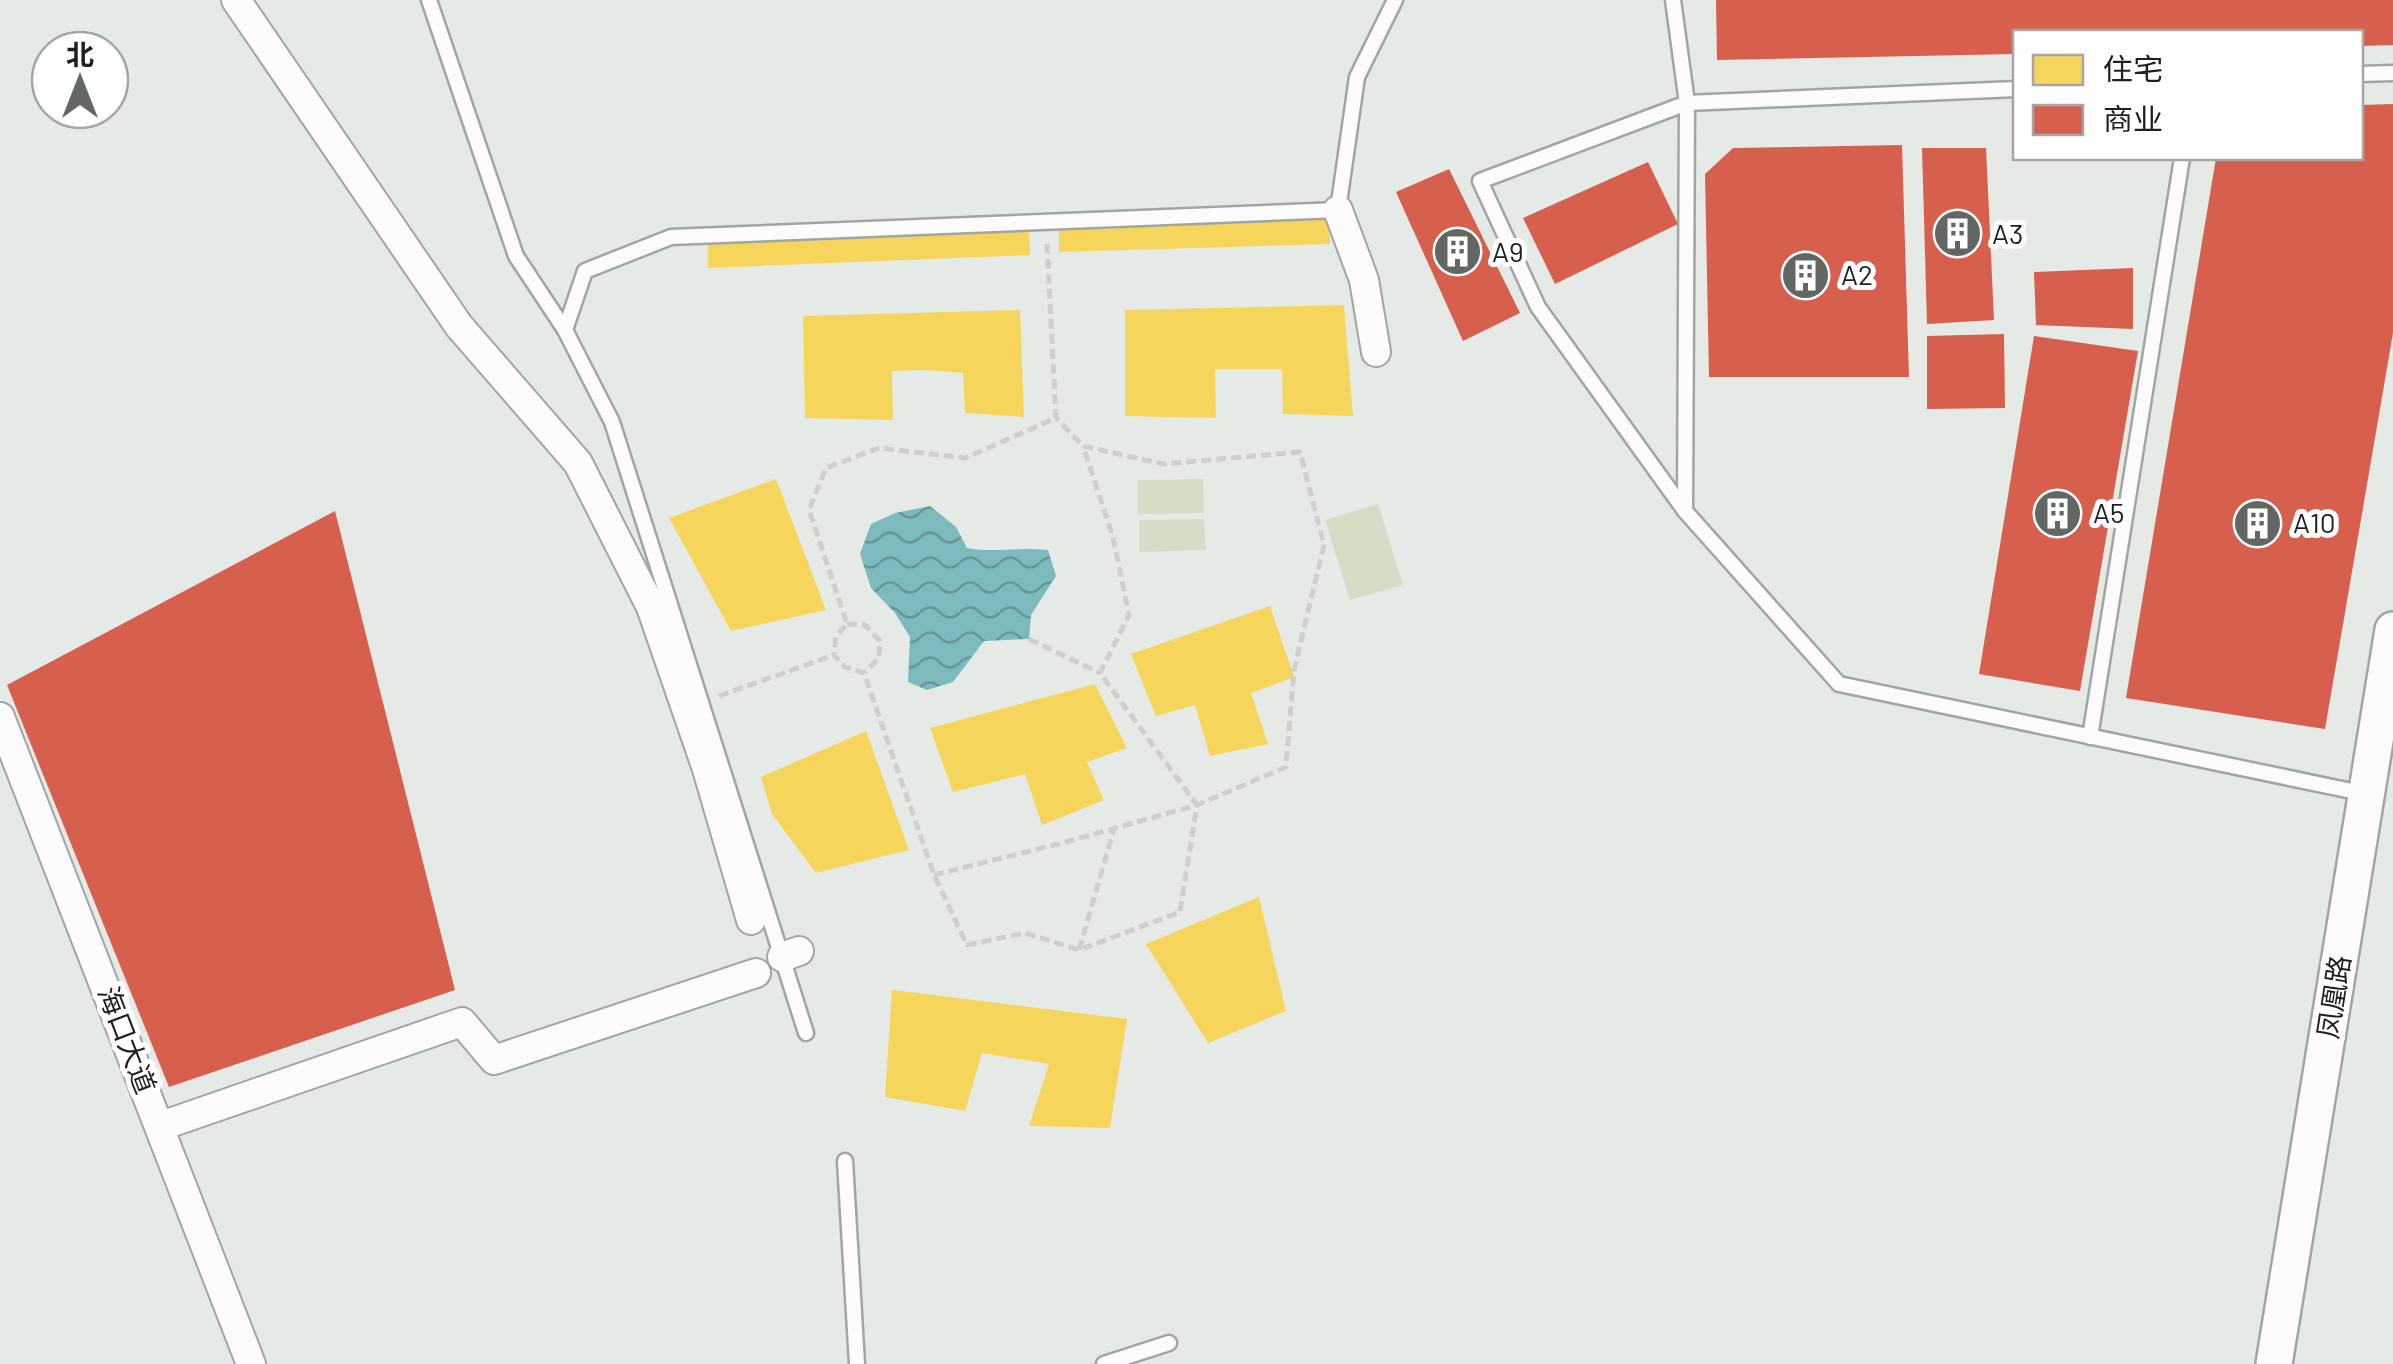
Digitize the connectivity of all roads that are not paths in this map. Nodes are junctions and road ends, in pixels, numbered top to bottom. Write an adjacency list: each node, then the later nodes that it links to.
1 (236, 0): 18 (street)
2 (429, 0): 11 (lane)
3 (1394, 0): 10 (lane)
4 (1673, 0): 8 (lane)
5 (2393, 72): 6 (lane)
6 (2363, 74)
7 (2013, 89): 8 (lane)
8 (1687, 103): 13 (lane); 13 (lane)
9 (2182, 160): 16 (lane)
10 (1338, 210): 11 (lane); 12 (street)
11 (564, 330): 20 (lane)
12 (1376, 352)
13 (1685, 512): 16 (lane)
14 (2393, 630): 17 (street, 凤凰路)
15 (0, 717): 21 (street, 海口大道)
16 (2090, 736): 17 (lane)
17 (2366, 794): 27 (street, 凤凰路)
18 (751, 920)
19 (756, 973): 21 (street)
20 (806, 1033)
21 (161, 1126): 24 (street, 海口大道)
22 (844, 1161): 25 (lane)
23 (1169, 1342): 26 (lane)
24 (251, 1364)
25 (857, 1364)
26 (1104, 1364)
27 (2274, 1364)

